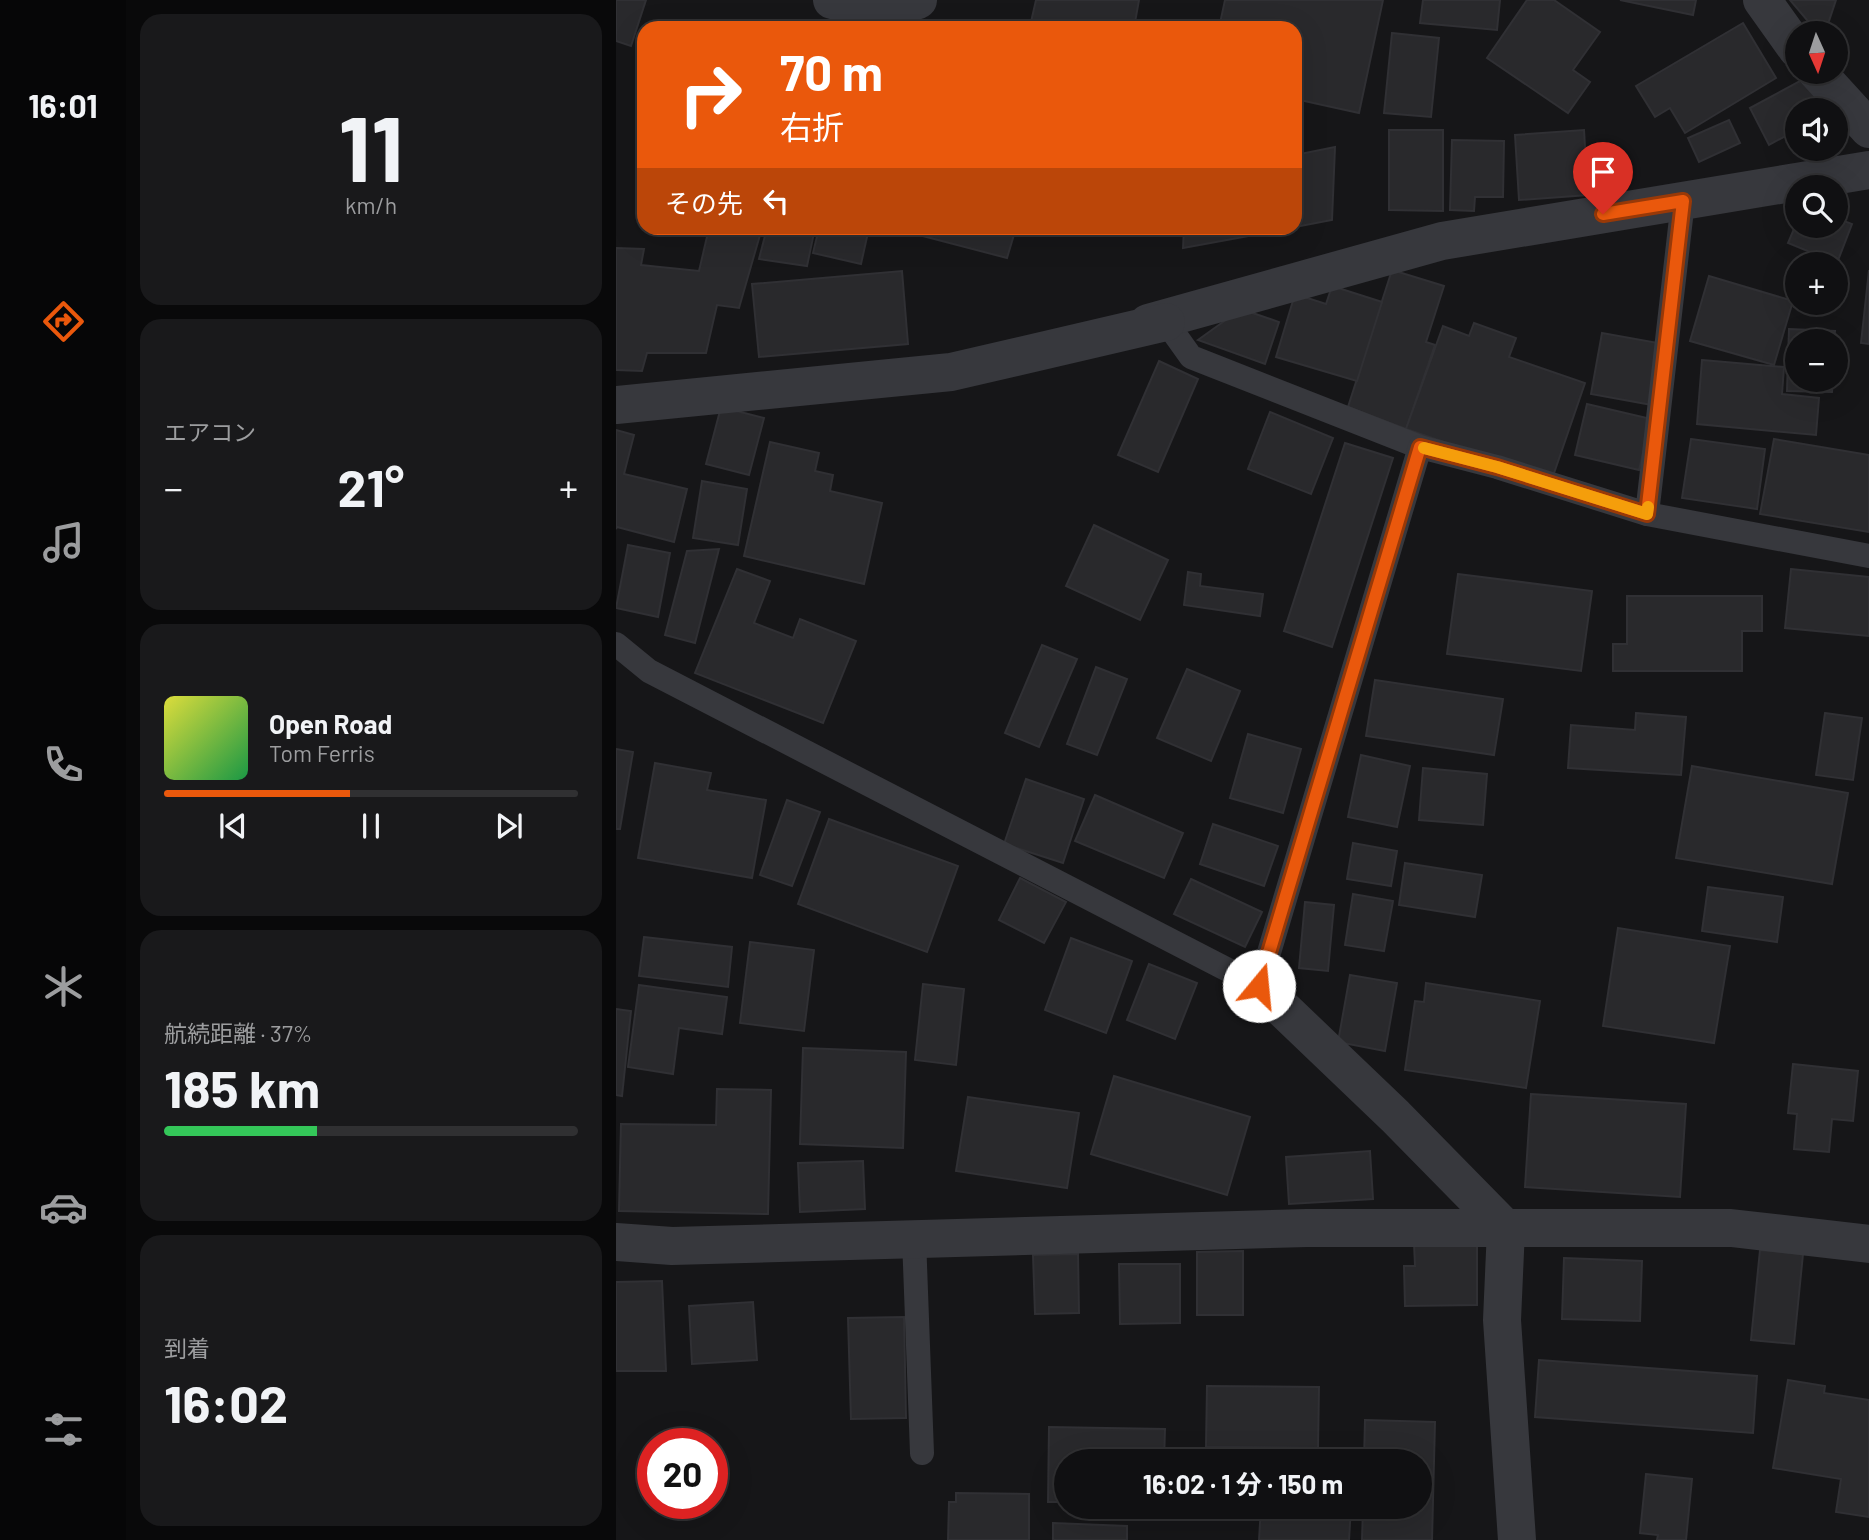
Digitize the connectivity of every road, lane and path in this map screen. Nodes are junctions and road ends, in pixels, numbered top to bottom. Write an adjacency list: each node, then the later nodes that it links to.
1 (832, 0): 2 (street)
2 (918, 0)
3 (1762, 0): 4 (street)
4 (1785, 32)
5 (1827, 84): 6 (street)
6 (1869, 129)
7 (1869, 170): 8 (street)
8 (1683, 201): 9 (street); 12 (lane)
9 (1166, 321): 10 (street); 11 (lane)
10 (616, 404)
11 (1420, 447): 12 (lane); 15 (lane)
12 (1647, 514): 13 (lane)
13 (1869, 556)
14 (616, 644): 15 (lane)
15 (1259, 986): 16 (street)
16 (1506, 1229): 17 (street); 19 (street); 21 (street)
17 (914, 1238): 18 (street); 20 (lane)
18 (616, 1242)
19 (1869, 1244)
20 (922, 1453)
21 (1517, 1540)

